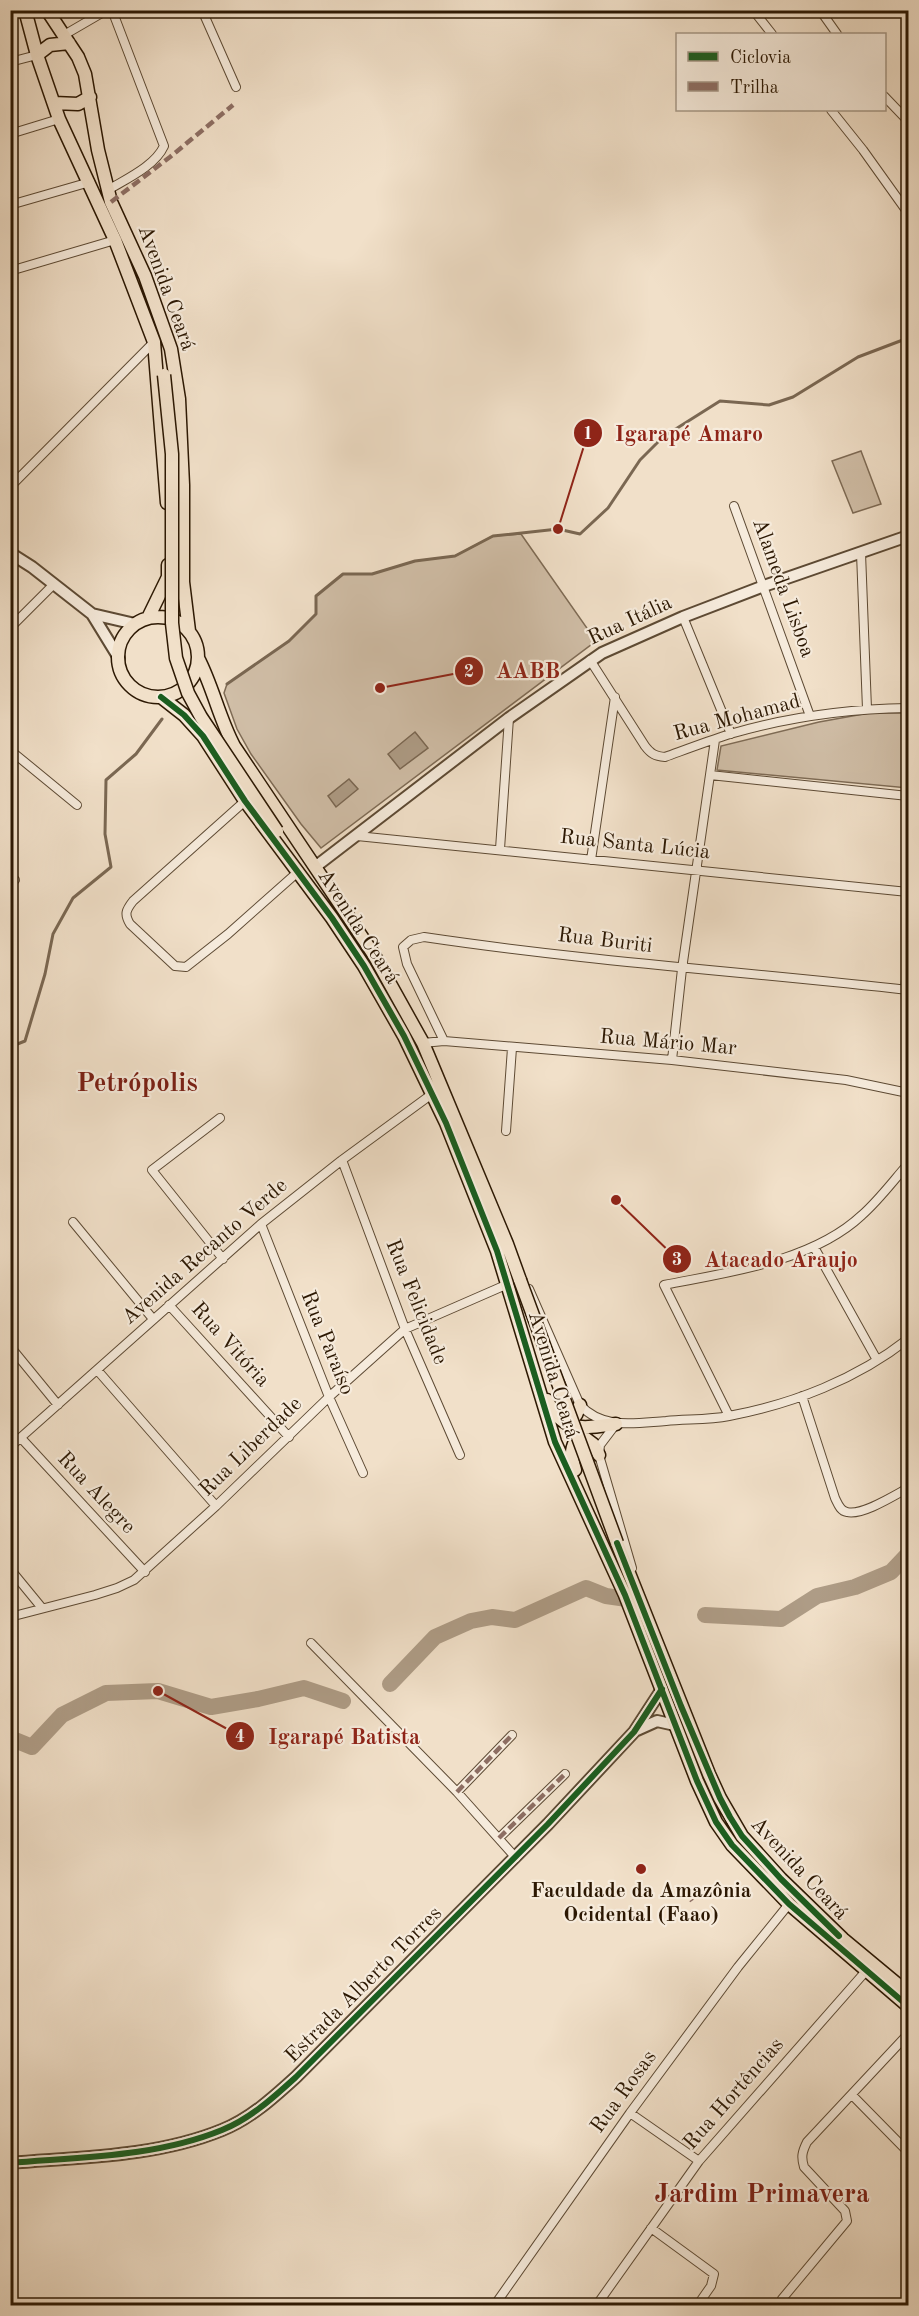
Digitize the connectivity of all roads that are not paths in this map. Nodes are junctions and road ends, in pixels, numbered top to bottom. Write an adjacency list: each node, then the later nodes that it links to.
1 (25, 10): 11 (main road, Avenida Ceará)
2 (47, 10): 10 (main road, Avenida Ceará)
3 (107, 10): 10 (street)
4 (112, 10): 22 (street)
5 (202, 10): 13 (street)
6 (753, 10): 8 (street)
7 (820, 10): 9 (street)
8 (771, 33)
9 (836, 33)
10 (66, 39): 11 (main road); 14 (main road, Avenida Ceará)
11 (37, 55): 12 (street); 16 (main road, Avenida Ceará)
12 (10, 62)
13 (236, 87)
14 (90, 97): 16 (main road); 22 (main road, Avenida Ceará)
15 (886, 97): 19 (street)
16 (54, 103): 18 (main road, Avenida Ceará)
17 (832, 111): 24 (street)
18 (59, 119): 20 (street); 21 (main road, Avenida Ceará)
19 (909, 121)
20 (10, 134)
21 (90, 182): 23 (street); 25 (main road, Avenida Ceará)
22 (108, 190): 40 (main road, Avenida Ceará)
23 (10, 204)
24 (909, 213)
25 (115, 240): 26 (street); 27 (main road, Avenida Ceará)
26 (10, 271)
27 (154, 345): 28 (street); 37 (main road, Avenida Ceará); 61 (main road, bridge)
28 (10, 487)
29 (734, 506): 34 (street, Alameda Lisboa)
30 (909, 536): 32 (street, Rua Itália)
31 (10, 553): 33 (street)
32 (861, 553): 34 (street, Rua Itália); 47 (street)
33 (53, 585): 35 (street); 39 (street)
34 (764, 586): 36 (street, Rua Itália); 48 (street, Alameda Lisboa)
35 (92, 614): 38 (street); 41 (street)
36 (684, 617): 43 (street, Rua Itália); 50 (street)
37 (148, 618): 38 (main road); 40 (main road)
38 (135, 624): 41 (main road)
39 (10, 628)
40 (189, 631): 42 (main road)
41 (119, 658): 44 (main road)
42 (198, 658): 44 (main road); 60 (main road, Avenida Ceará)
43 (590, 660): 45 (street, Rua Mohamad); 49 (street, Rua Itália)
44 (161, 697): 55 (main road)
45 (615, 697): 51 (street, Rua Mohamad); 59 (street)
46 (909, 708): 47 (street, Rua Mohamad)
47 (867, 709): 48 (street, Rua Mohamad)
48 (810, 716): 50 (street, Rua Mohamad)
49 (509, 718): 57 (street, Rua Itália); 58 (street)
50 (731, 734): 51 (street, Rua Mohamad)
51 (715, 740): 53 (street)
52 (10, 750): 56 (street)
53 (710, 775): 54 (street); 62 (street)
54 (909, 796)
55 (245, 801): 61 (main road); 61 (street)
56 (77, 805)
57 (357, 836): 58 (street, Rua Santa Lúcia); 60 (street, Rua Itália)
58 (500, 849): 59 (street, Rua Santa Lúcia)
59 (591, 860): 62 (street, Rua Santa Lúcia)
60 (315, 867): 68 (main road, Avenida Ceará)
61 (296, 868): 72 (main road, Avenida Ceará)
62 (695, 870): 63 (street, Rua Santa Lúcia); 65 (street)
63 (909, 892)
64 (909, 958): 66 (street)
65 (682, 969): 66 (street, Rua Buriti); 67 (street, Rua Buriti); 70 (street)
66 (907, 990)
67 (444, 1041): 68 (street, Rua Mário Mar); 69 (street, Rua Mário Mar)
68 (423, 1043): 81 (main road, Avenida Ceará)
69 (512, 1048): 70 (street, Rua Mário Mar); 74 (street)
70 (672, 1060): 71 (street, Rua Mário Mar)
71 (909, 1093)
72 (432, 1094): 75 (street, Avenida Recanto Verde); 81 (main road, Avenida Ceará)
73 (220, 1118): 80 (street)
74 (506, 1131)
75 (342, 1160): 78 (street, Avenida Recanto Verde); 84 (street, Rua Felicidade)
76 (909, 1164): 79 (street)
77 (73, 1222): 83 (street)
78 (261, 1224): 80 (street, Avenida Recanto Verde); 91 (street, Rua Paraíso)
79 (814, 1247): 87 (street); 94 (street)
80 (223, 1259): 82 (street, Avenida Recanto Verde)
81 (515, 1279): 84 (street, Rua Liberdade); 89 (main road, Avenida Ceará); 93 (street, Avenida Ceará); 108 (main road, Avenida Ceará, bridge)
82 (169, 1305): 83 (street, Avenida Recanto Verde); 97 (street, Rua Vitória)
83 (153, 1319): 88 (street, Avenida Recanto Verde)
84 (405, 1329): 91 (street, Rua Liberdade); 100 (street, Rua Felicidade)
85 (909, 1339): 87 (street)
86 (13, 1350): 92 (street)
87 (877, 1360): 90 (street)
88 (98, 1371): 92 (street, Avenida Recanto Verde); 104 (street)
89 (534, 1371): 95 (main road); 105 (main road, Avenida Ceará)
90 (802, 1396): 94 (street); 103 (street)
91 (329, 1397): 97 (street, Rua Liberdade); 102 (street, Rua Paraíso)
92 (58, 1404): 98 (street, Avenida Recanto Verde)
93 (580, 1405): 95 (main road); 96 (street, Avenida Ceará)
94 (729, 1416): 96 (street)
95 (560, 1419): 96 (main road)
96 (616, 1424): 101 (street, Avenida Ceará)
97 (288, 1437): 104 (street, Rua Liberdade)
98 (21, 1438): 99 (street, Avenida Recanto Verde); 107 (street, Rua Alegre)
99 (10, 1447)
100 (460, 1455)
101 (599, 1455): 105 (main road); 108 (street, Avenida Ceará)
102 (363, 1473)
103 (909, 1488)
104 (216, 1506): 107 (street, Rua Liberdade)
105 (590, 1516): 112 (main road, Avenida Ceará)
106 (10, 1569): 109 (street)
107 (145, 1572): 109 (street, Rua Liberdade)
108 (633, 1584): 122 (main road, Avenida Ceará)
109 (42, 1608): 110 (street, Rua Liberdade)
110 (10, 1617)
111 (311, 1643): 117 (street)
112 (662, 1689): 113 (main road, Avenida Ceará); 114 (street, Estrada Alberto Torres)
113 (675, 1725): 114 (street, Estrada Alberto Torres); 120 (main road, Avenida Ceará)
114 (634, 1732): 119 (street, Estrada Alberto Torres)
115 (512, 1735): 117 (street)
116 (565, 1774): 118 (street)
117 (457, 1792): 118 (street)
118 (499, 1838): 119 (street)
119 (516, 1858): 129 (street, Estrada Alberto Torres)
120 (789, 1904): 121 (main road, Avenida Ceará); 126 (street, Rua Rosas)
121 (866, 1971): 123 (main road, Avenida Ceará); 128 (street, Rua Hortências)
122 (909, 1993)
123 (909, 2006)
124 (909, 2034): 125 (street)
125 (852, 2096): 127 (street); 134 (street)
126 (630, 2113): 128 (street); 131 (street, Rua Rosas)
127 (909, 2152)
128 (699, 2161): 130 (street, Rua Hortências)
129 (10, 2163)
130 (651, 2228): 132 (street, Rua Hortências); 133 (street)
131 (494, 2306)
132 (596, 2306)
133 (697, 2306)
134 (779, 2306)

